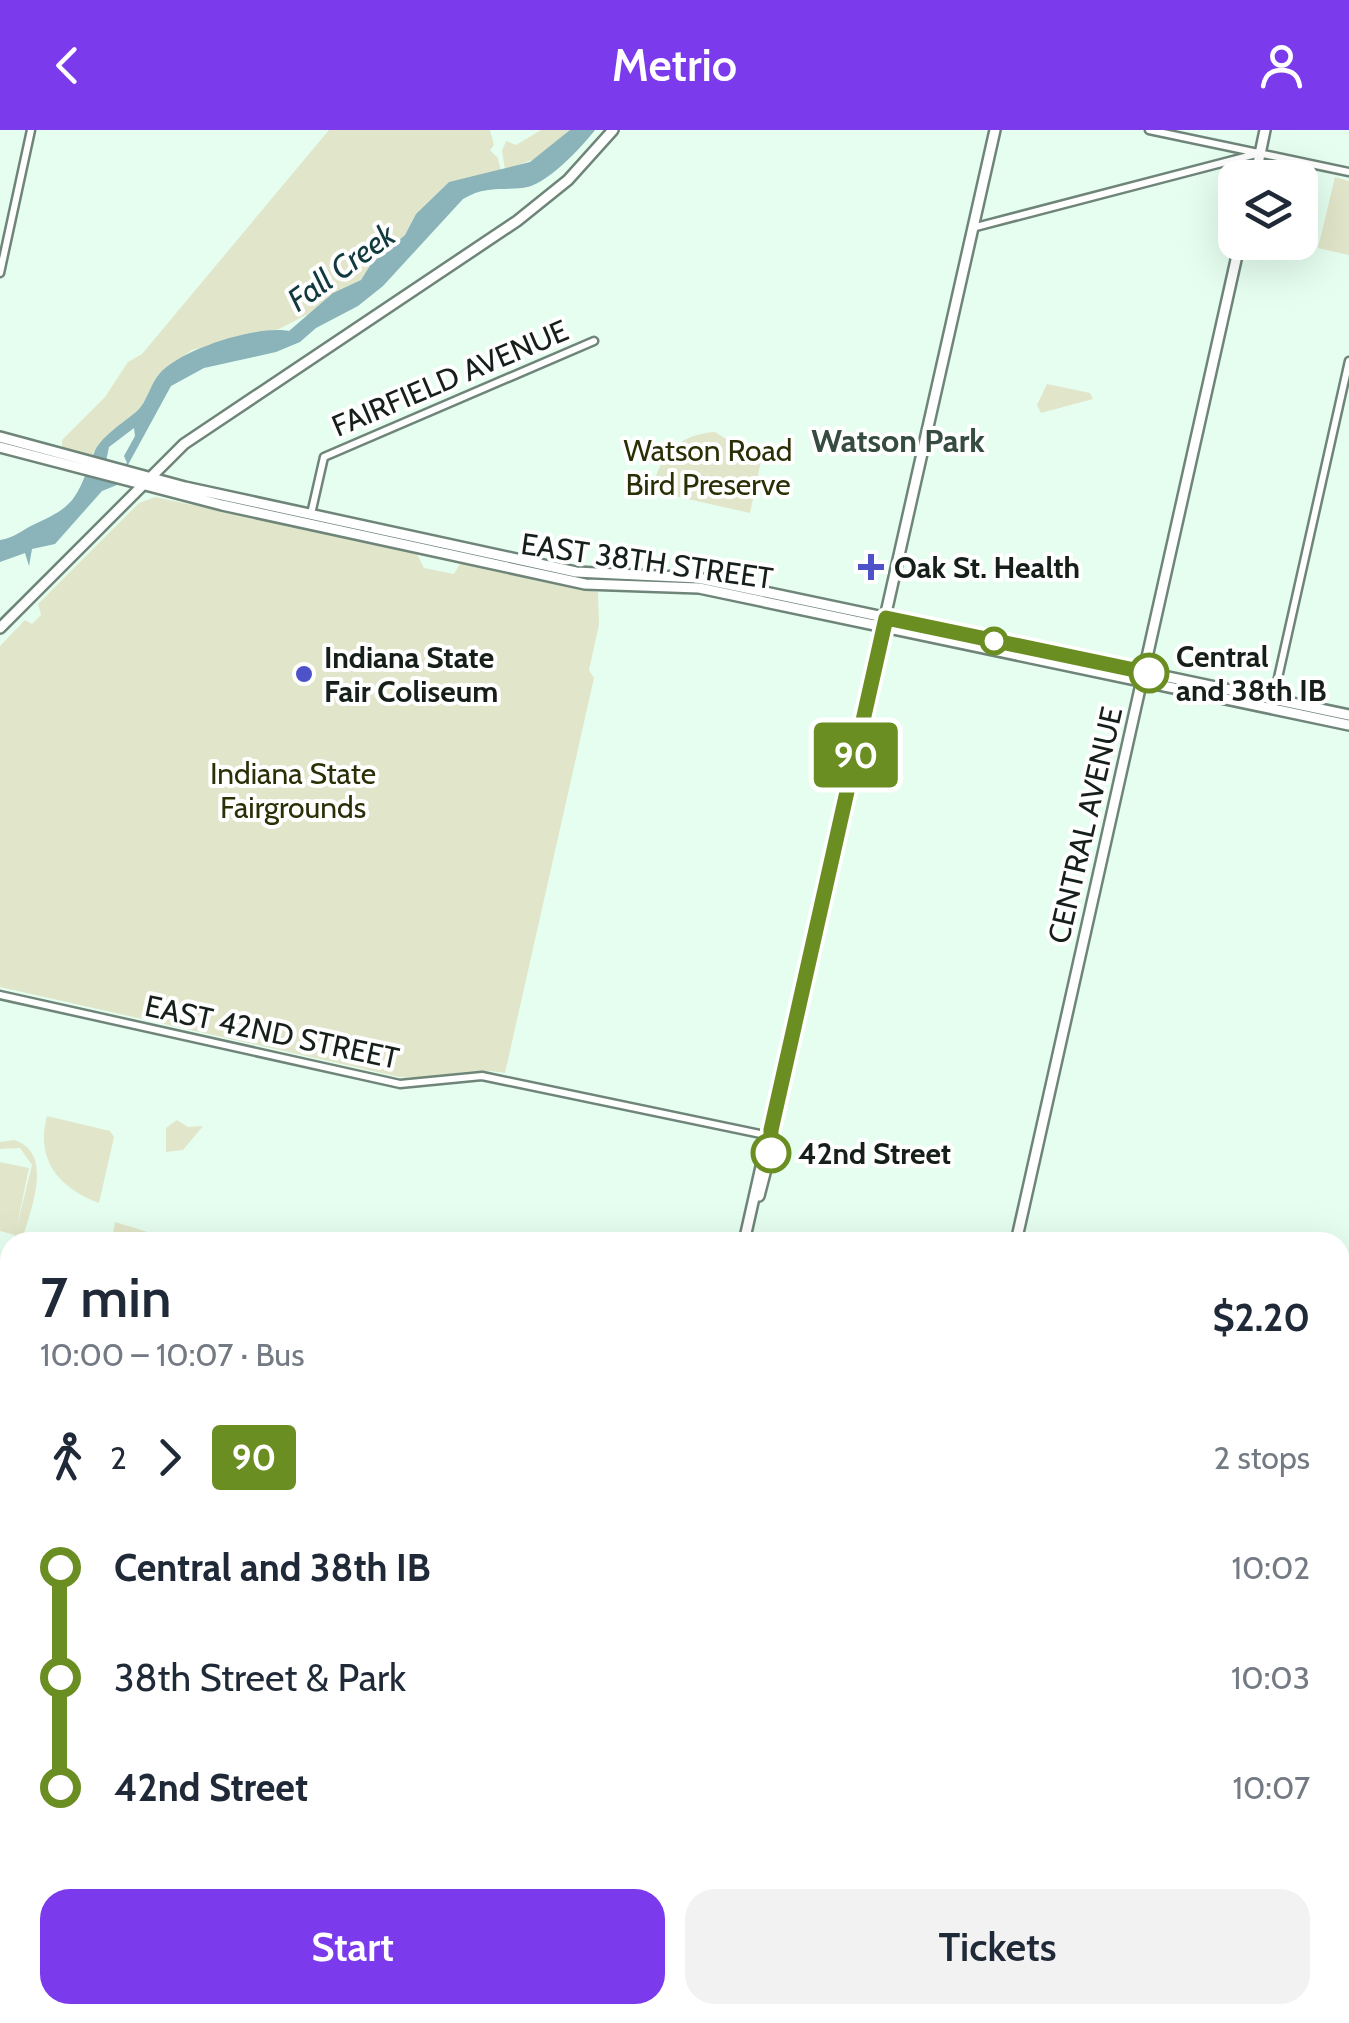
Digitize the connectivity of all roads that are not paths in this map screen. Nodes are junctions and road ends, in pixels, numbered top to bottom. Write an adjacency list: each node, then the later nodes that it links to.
1 (31, 130): 11 (street)
2 (612, 130): 16 (main road)
3 (995, 130): 9 (main road)
4 (1149, 130): 6 (street)
5 (1264, 130): 6 (main road)
6 (1260, 153): 7 (main road); 8 (street); 9 (street)
7 (1259, 160)
8 (1349, 172)
9 (972, 228): 21 (main road)
10 (1236, 260): 23 (main road, CENTRAL AVENUE)
11 (0, 273)
12 (594, 341): 20 (street, FAIRFIELD AVENUE)
13 (1349, 361): 24 (street)
14 (0, 437): 17 (main road, EAST 38TH STREET)
15 (0, 447): 17 (main road, EAST 38TH STREET)
16 (174, 452): 18 (main road); 19 (main road)
17 (58, 458): 18 (main road, EAST 38TH STREET)
18 (145, 481): 19 (main road, EAST 38TH STREET); 20 (main road, EAST 38TH STREET); 22 (main road)
19 (186, 487): 20 (main road, EAST 38TH STREET)
20 (310, 519): 21 (main road, EAST 38TH STREET)
21 (885, 622): 23 (main road, EAST 38TH STREET); 28 (main road)
22 (0, 628)
23 (1144, 677): 24 (main road, EAST 38TH STREET); 30 (main road, CENTRAL AVENUE)
24 (1272, 704): 25 (main road, EAST 38TH STREET); 26 (main road, EAST 38TH STREET)
25 (1349, 715)
26 (1349, 725)
27 (0, 995): 28 (street, EAST 42ND STREET)
28 (770, 1136): 29 (main road)
29 (749, 1232)
30 (1018, 1232)

